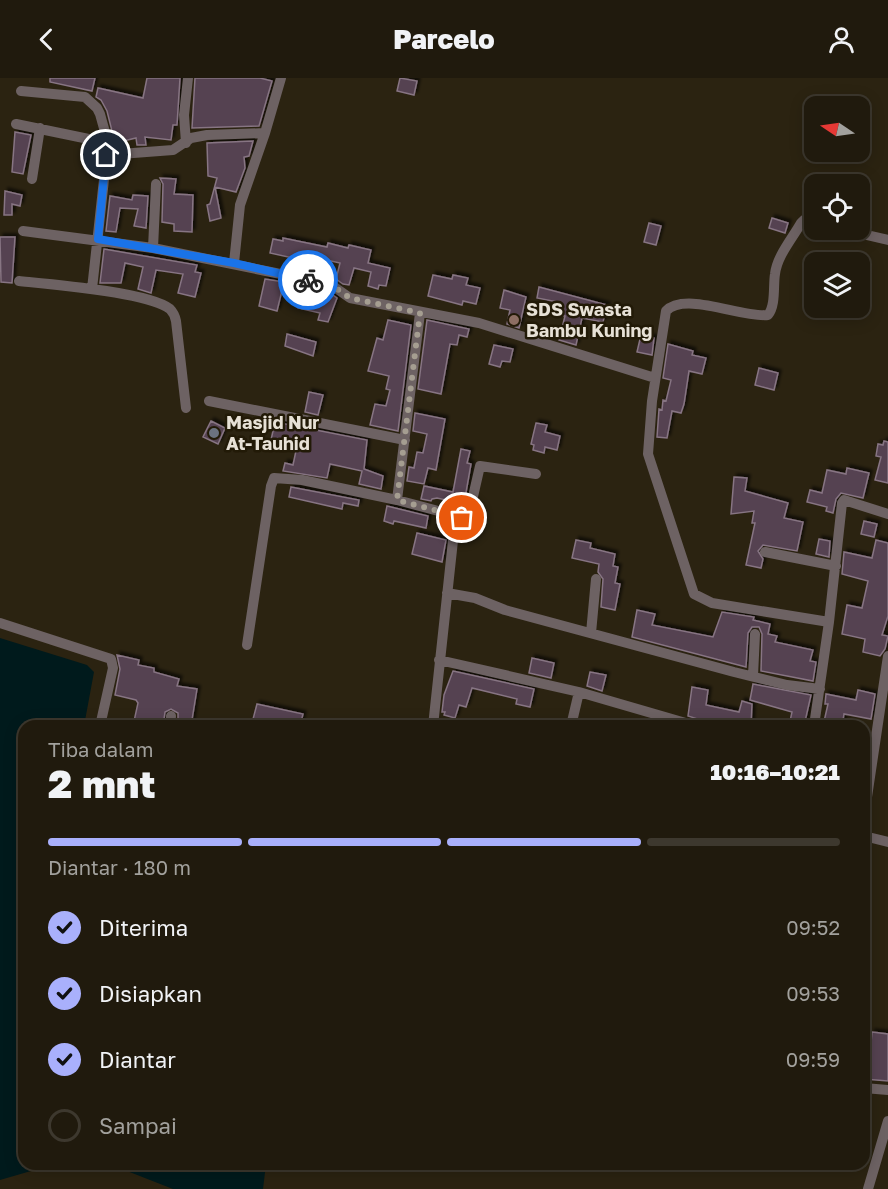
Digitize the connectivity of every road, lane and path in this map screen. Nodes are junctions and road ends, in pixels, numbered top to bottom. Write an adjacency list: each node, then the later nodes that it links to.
1 (188, 78): 9 (street)
2 (276, 78): 3 (street)
3 (281, 78): 7 (street)
4 (21, 91): 8 (street)
5 (16, 124): 6 (street)
6 (40, 128): 8 (street); 11 (street)
7 (265, 133): 9 (street); 19 (street)
8 (108, 143): 10 (street)
9 (186, 143): 10 (street)
10 (106, 155): 16 (street)
11 (32, 179)
12 (156, 184): 18 (street)
13 (804, 220): 23 (street)
14 (23, 231): 16 (street)
15 (870, 236): 17 (street)
16 (98, 239): 18 (street); 21 (street)
17 (888, 240)
18 (153, 248): 19 (street)
19 (234, 263): 22 (street)
20 (19, 281): 21 (street)
21 (92, 288): 25 (street)
22 (420, 313): 23 (street); 26 (street)
23 (655, 378): 35 (street)
24 (209, 401): 26 (street)
25 (186, 408)
26 (405, 440): 28 (street)
27 (536, 474): 30 (street)
28 (397, 500): 30 (street); 39 (street)
29 (888, 514): 32 (street)
30 (455, 522): 34 (street)
31 (765, 552): 32 (street)
32 (836, 566): 35 (street)
33 (596, 579): 37 (street)
34 (447, 593): 37 (street); 41 (street)
35 (829, 622): 43 (street)
36 (0, 623): 46 (street)
37 (591, 633): 42 (street)
38 (755, 634): 42 (street)
39 (247, 645)
40 (888, 656): 45 (street)
41 (439, 660): 44 (street); 47 (street)
42 (753, 676): 43 (street)
43 (820, 689): 50 (street)
44 (579, 692): 48 (street); 49 (street)
45 (885, 702): 51 (street)
46 (101, 720)
47 (433, 720)
48 (572, 720)
49 (675, 720)
50 (815, 720)
51 (870, 781)
52 (870, 838): 53 (street)
53 (888, 842)
54 (870, 1088): 55 (street)
55 (888, 1090)
56 (888, 1120): 57 (street)
57 (884, 1157): 58 (street)
58 (868, 1189)

